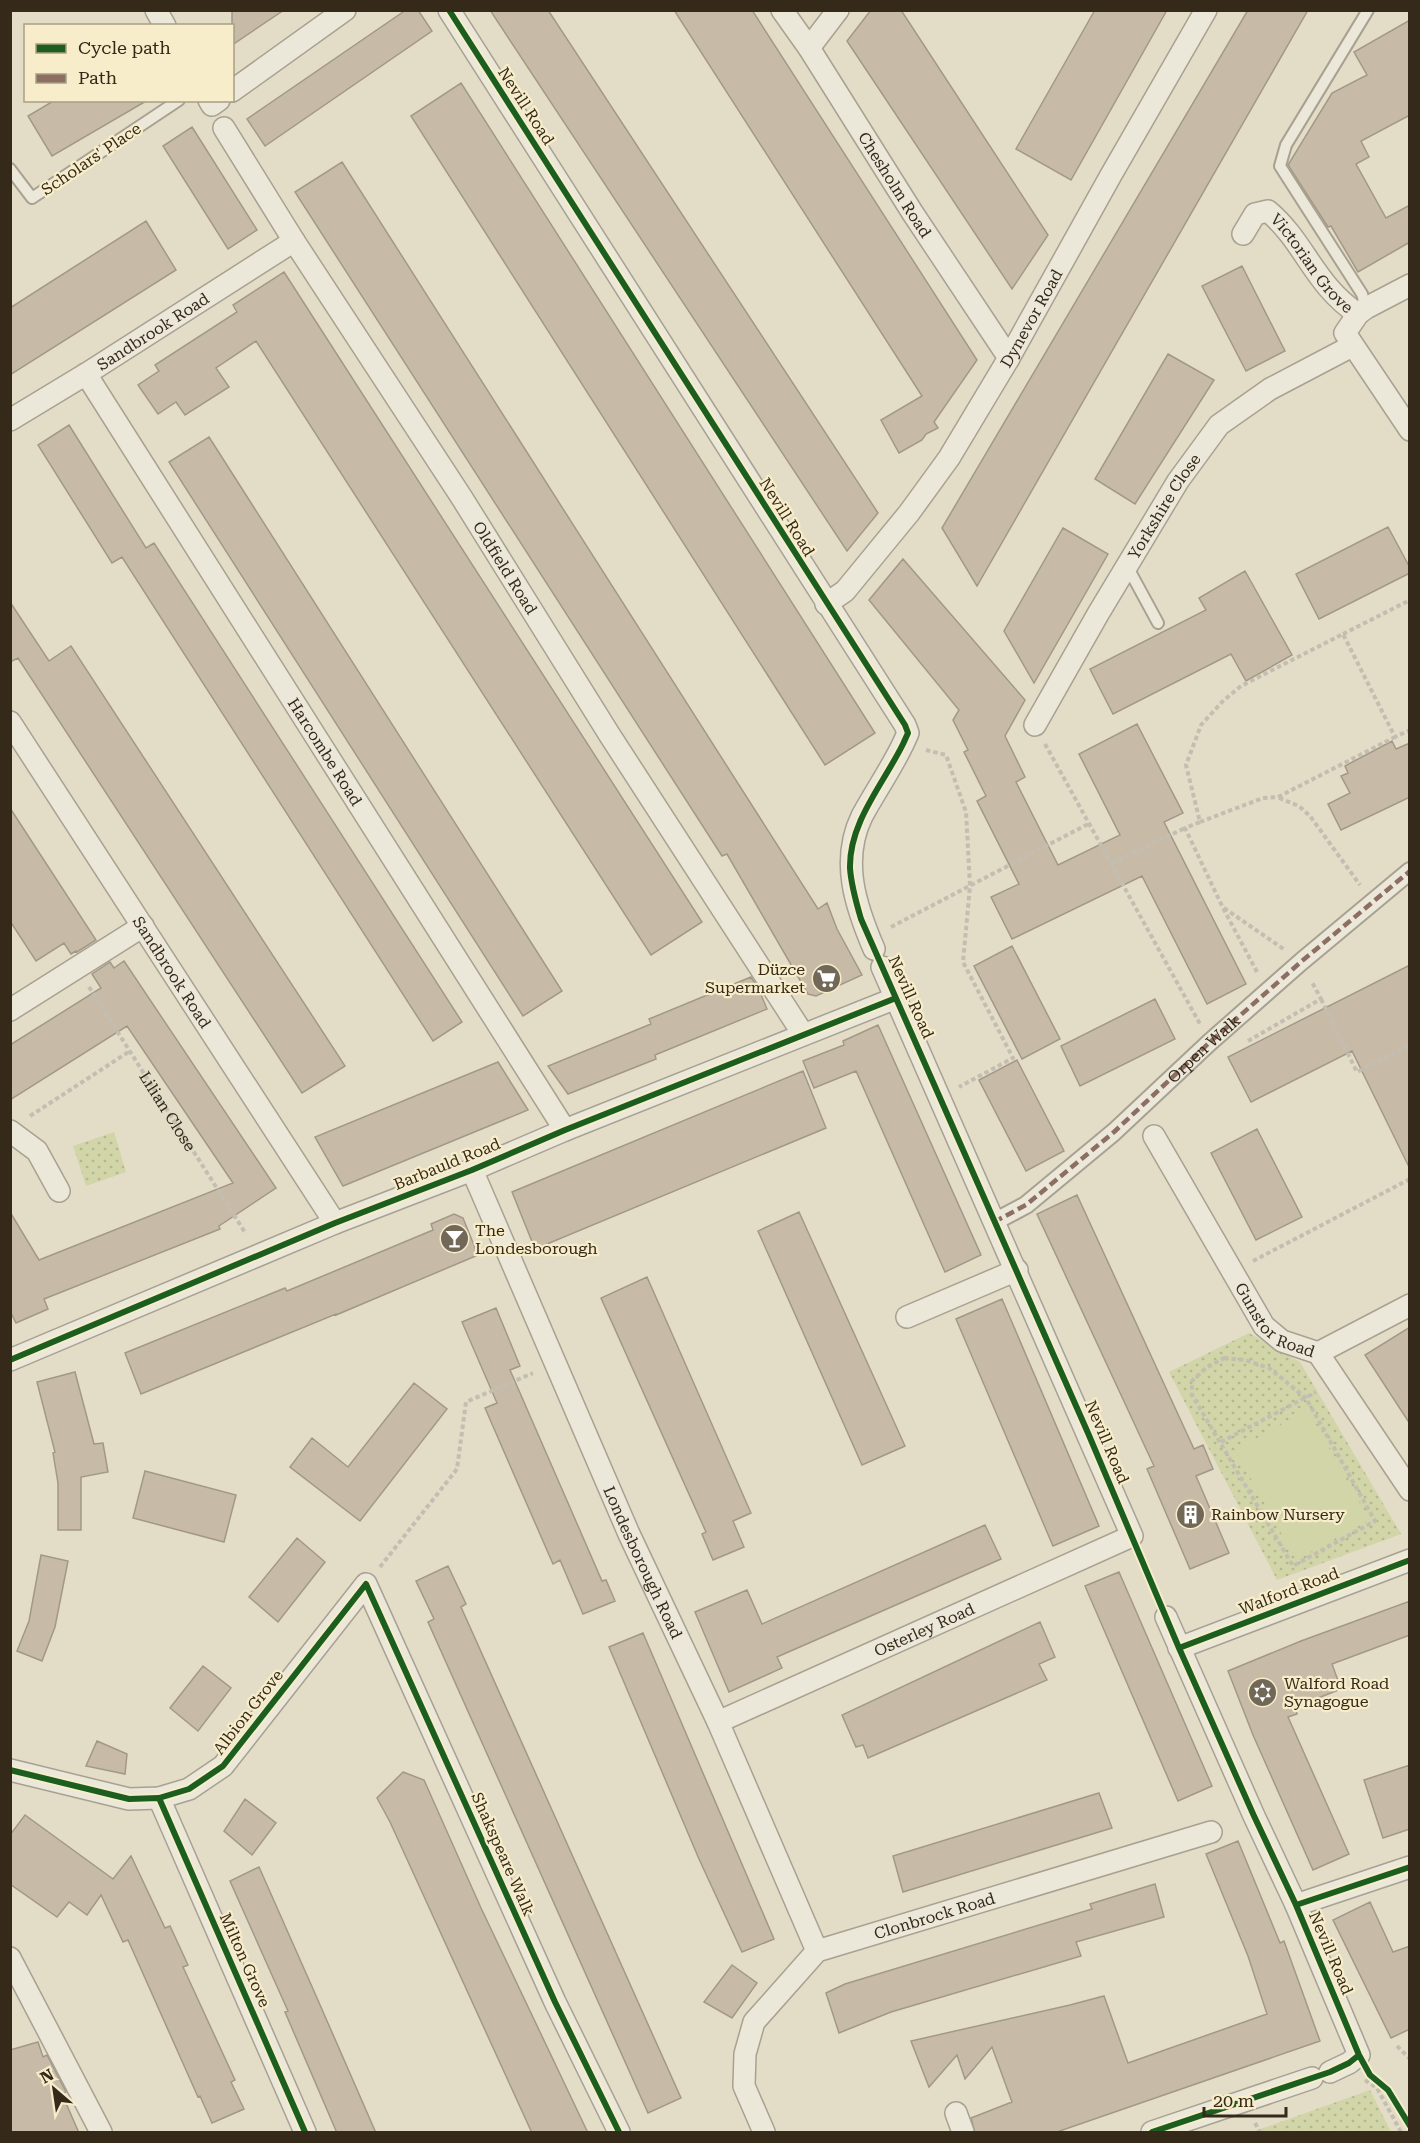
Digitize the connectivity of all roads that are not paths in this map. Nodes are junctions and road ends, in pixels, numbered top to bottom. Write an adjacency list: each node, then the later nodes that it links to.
1 (156, 10): 8 (street)
2 (448, 10): 24 (street, Nevill Road)
3 (782, 10): 9 (street, Chesholm Road)
4 (838, 10): 9 (street)
5 (1206, 10): 19 (street, Dynevor Road)
6 (1368, 10): 17 (lane)
7 (343, 11): 10 (street)
8 (164, 24)
9 (809, 48): 19 (street, Chesholm Road)
10 (234, 90)
11 (176, 102): 13 (lane, Scholars' Place)
12 (224, 128): 15 (street, Oldfield Road)
13 (10, 169)
14 (1243, 234): 17 (street, Victorian Grove)
15 (294, 241): 20 (street, Sandbrook Road); 32 (street, Oldfield Road)
16 (1410, 285): 17 (street, Victorian Grove)
17 (1362, 311): 18 (street, Victorian Grove)
18 (1352, 346): 22 (street); 23 (street, Yorkshire Close)
19 (1008, 358): 24 (street, Dynevor Road)
20 (86, 375): 21 (street, Sandbrook Road); 34 (street, Harcombe Road)
21 (10, 420)
22 (1410, 430)
23 (1127, 566): 25 (lane); 27 (street, Yorkshire Close)
24 (826, 604): 30 (street, Nevill Road)
25 (1158, 622)
26 (10, 722): 29 (street, Sandbrook Road)
27 (1035, 725)
28 (1410, 871): 38 (street, Orpen Walk)
29 (143, 926): 31 (street); 39 (street, Sandbrook Road)
30 (896, 998): 32 (street, Barbauld Road); 38 (street, Nevill Road)
31 (10, 1010)
32 (803, 1034): 34 (street, Barbauld Road)
33 (15, 1126): 37 (street)
34 (565, 1130): 36 (street, Barbauld Road)
35 (1154, 1136): 43 (street, Gunstor Road)
36 (472, 1170): 39 (street, Barbauld Road); 51 (street, Londesborough Road)
37 (59, 1191)
38 (994, 1222): 40 (street, Nevill Road)
39 (335, 1223): 44 (street, Barbauld Road)
40 (1017, 1270): 42 (street); 46 (street, Nevill Road)
41 (1410, 1305): 43 (street)
42 (907, 1317)
43 (1318, 1353): 45 (street, Gunstor Road)
44 (10, 1360)
45 (1410, 1490)
46 (1132, 1536): 51 (street, Osterley Road)
47 (1410, 1560): 50 (street, Walford Road)
48 (366, 1584): 53 (street, Albion Grove); 61 (street, Shakspeare Walk)
49 (1166, 1617): 50 (street, Nevill Road)
50 (1179, 1648): 56 (street, Nevill Road)
51 (718, 1722): 57 (street, Londesborough Road)
52 (10, 1770): 53 (street, Albion Grove)
53 (159, 1798): 60 (street, Milton Grove)
54 (1210, 1832): 57 (street, Clonbrock Road)
55 (1410, 1867): 56 (street)
56 (1296, 1905): 63 (street, Nevill Road)
57 (817, 1951): 62 (street)
58 (10, 1958): 59 (street)
59 (102, 2133)
60 (305, 2133)
61 (619, 2133)
62 (764, 2133)
63 (1152, 2133)

